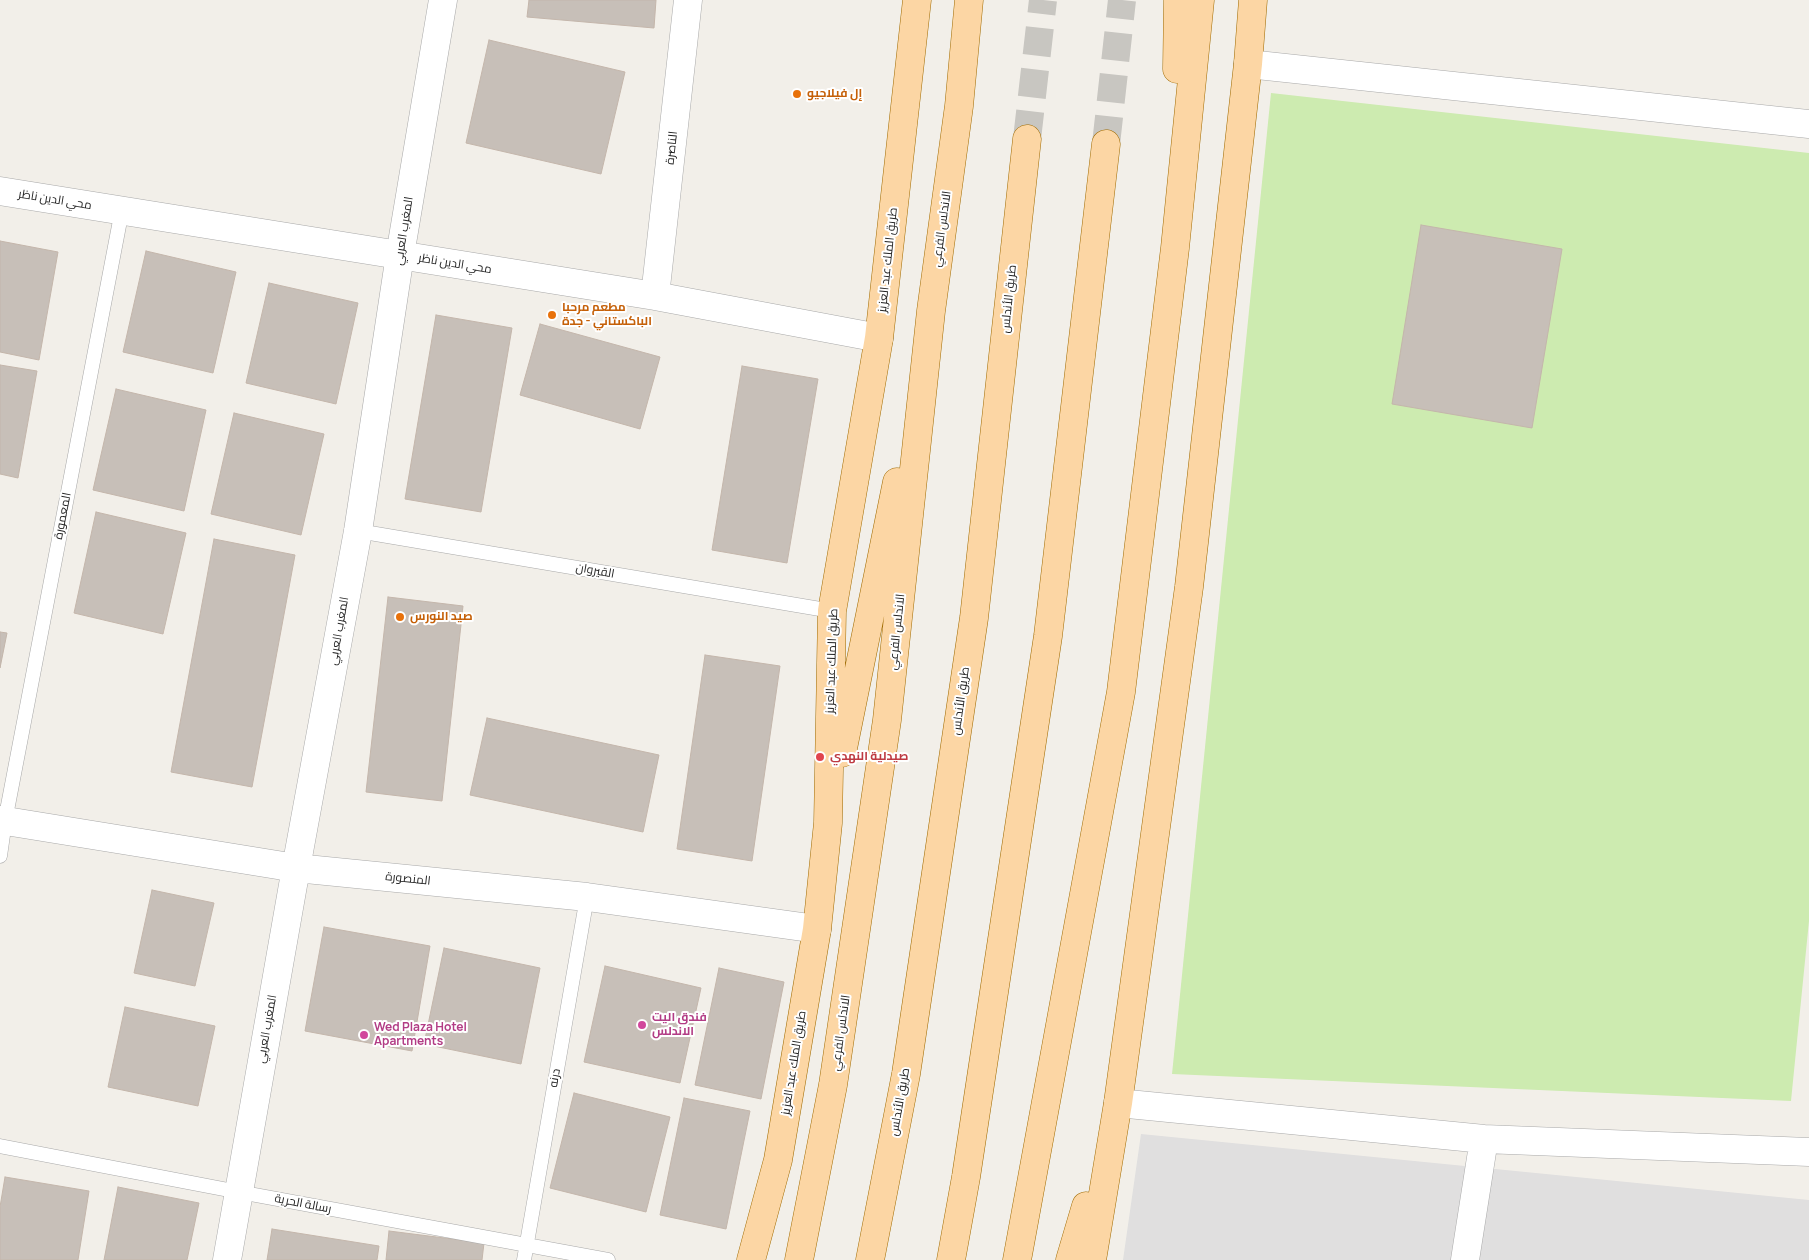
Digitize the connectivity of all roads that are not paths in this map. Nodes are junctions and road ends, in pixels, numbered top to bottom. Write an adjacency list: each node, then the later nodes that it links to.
1 (443, 0): 17 (street, المغرب العربي)
2 (688, 0): 18 (street, الناصرة)
3 (917, 0): 20 (main road, طريق الملك عبد العزيز)
4 (969, 0): 10 (main road, الاندلس الفرعي)
5 (988, 0): 10 (main road)
6 (1178, 0): 16 (main road)
7 (1200, 0): 16 (main road)
8 (1253, 0): 9 (main road)
9 (1248, 64): 11 (street); 29 (main road)
10 (959, 106): 19 (main road, الاندلس الفرعي)
11 (1809, 124)
12 (1027, 139): 41 (main road, طريق الأندلس)
13 (1106, 144): 42 (main road)
14 (0, 191): 15 (street, محي الدين ناظر)
15 (122, 210): 17 (street, محي الدين ناظر); 23 (lane, المعمورة)
16 (1175, 248): 43 (main road)
17 (400, 255): 18 (street, محي الدين ناظر); 21 (street, المغرب العربي)
18 (656, 296): 20 (street, محي الدين ناظر)
19 (931, 312): 24 (main road); 40 (main road, الاندلس الفرعي)
20 (879, 338): 22 (main road, طريق الملك عبد العزيز)
21 (358, 531): 22 (lane, القيروان); 26 (street, المغرب العربي)
22 (832, 612): 24 (main road, طريق الملك عبد العزيز)
23 (3, 820): 25 (lane, المعمورة); 26 (street, المنصورة)
24 (828, 823): 28 (main road, طريق الملك عبد العزيز)
25 (0, 856)
26 (296, 868): 27 (street, المنصورة); 34 (street, المغرب العربي)
27 (587, 897): 28 (street, المنصورة); 35 (lane, درنه)
28 (817, 929): 33 (main road, طريق الملك عبد العزيز)
29 (1118, 1103): 30 (street); 44 (main road); 45 (main road)
30 (1484, 1139): 32 (street); 46 (street)
31 (0, 1146): 34 (lane, رسالة الحرية)
32 (1809, 1152)
33 (778, 1160): 38 (main road, طريق الملك عبد العزيز); 39 (main road)
34 (239, 1192): 35 (lane, رسالة الحرية); 36 (street, المغرب العربي)
35 (525, 1253): 37 (lane, رسالة الحرية)
36 (227, 1260)
37 (608, 1260)
38 (751, 1260)
39 (767, 1260)
40 (799, 1260)
41 (870, 1260)
42 (951, 1260)
43 (1017, 1260)
44 (1070, 1260)
45 (1092, 1260)
46 (1465, 1260)

